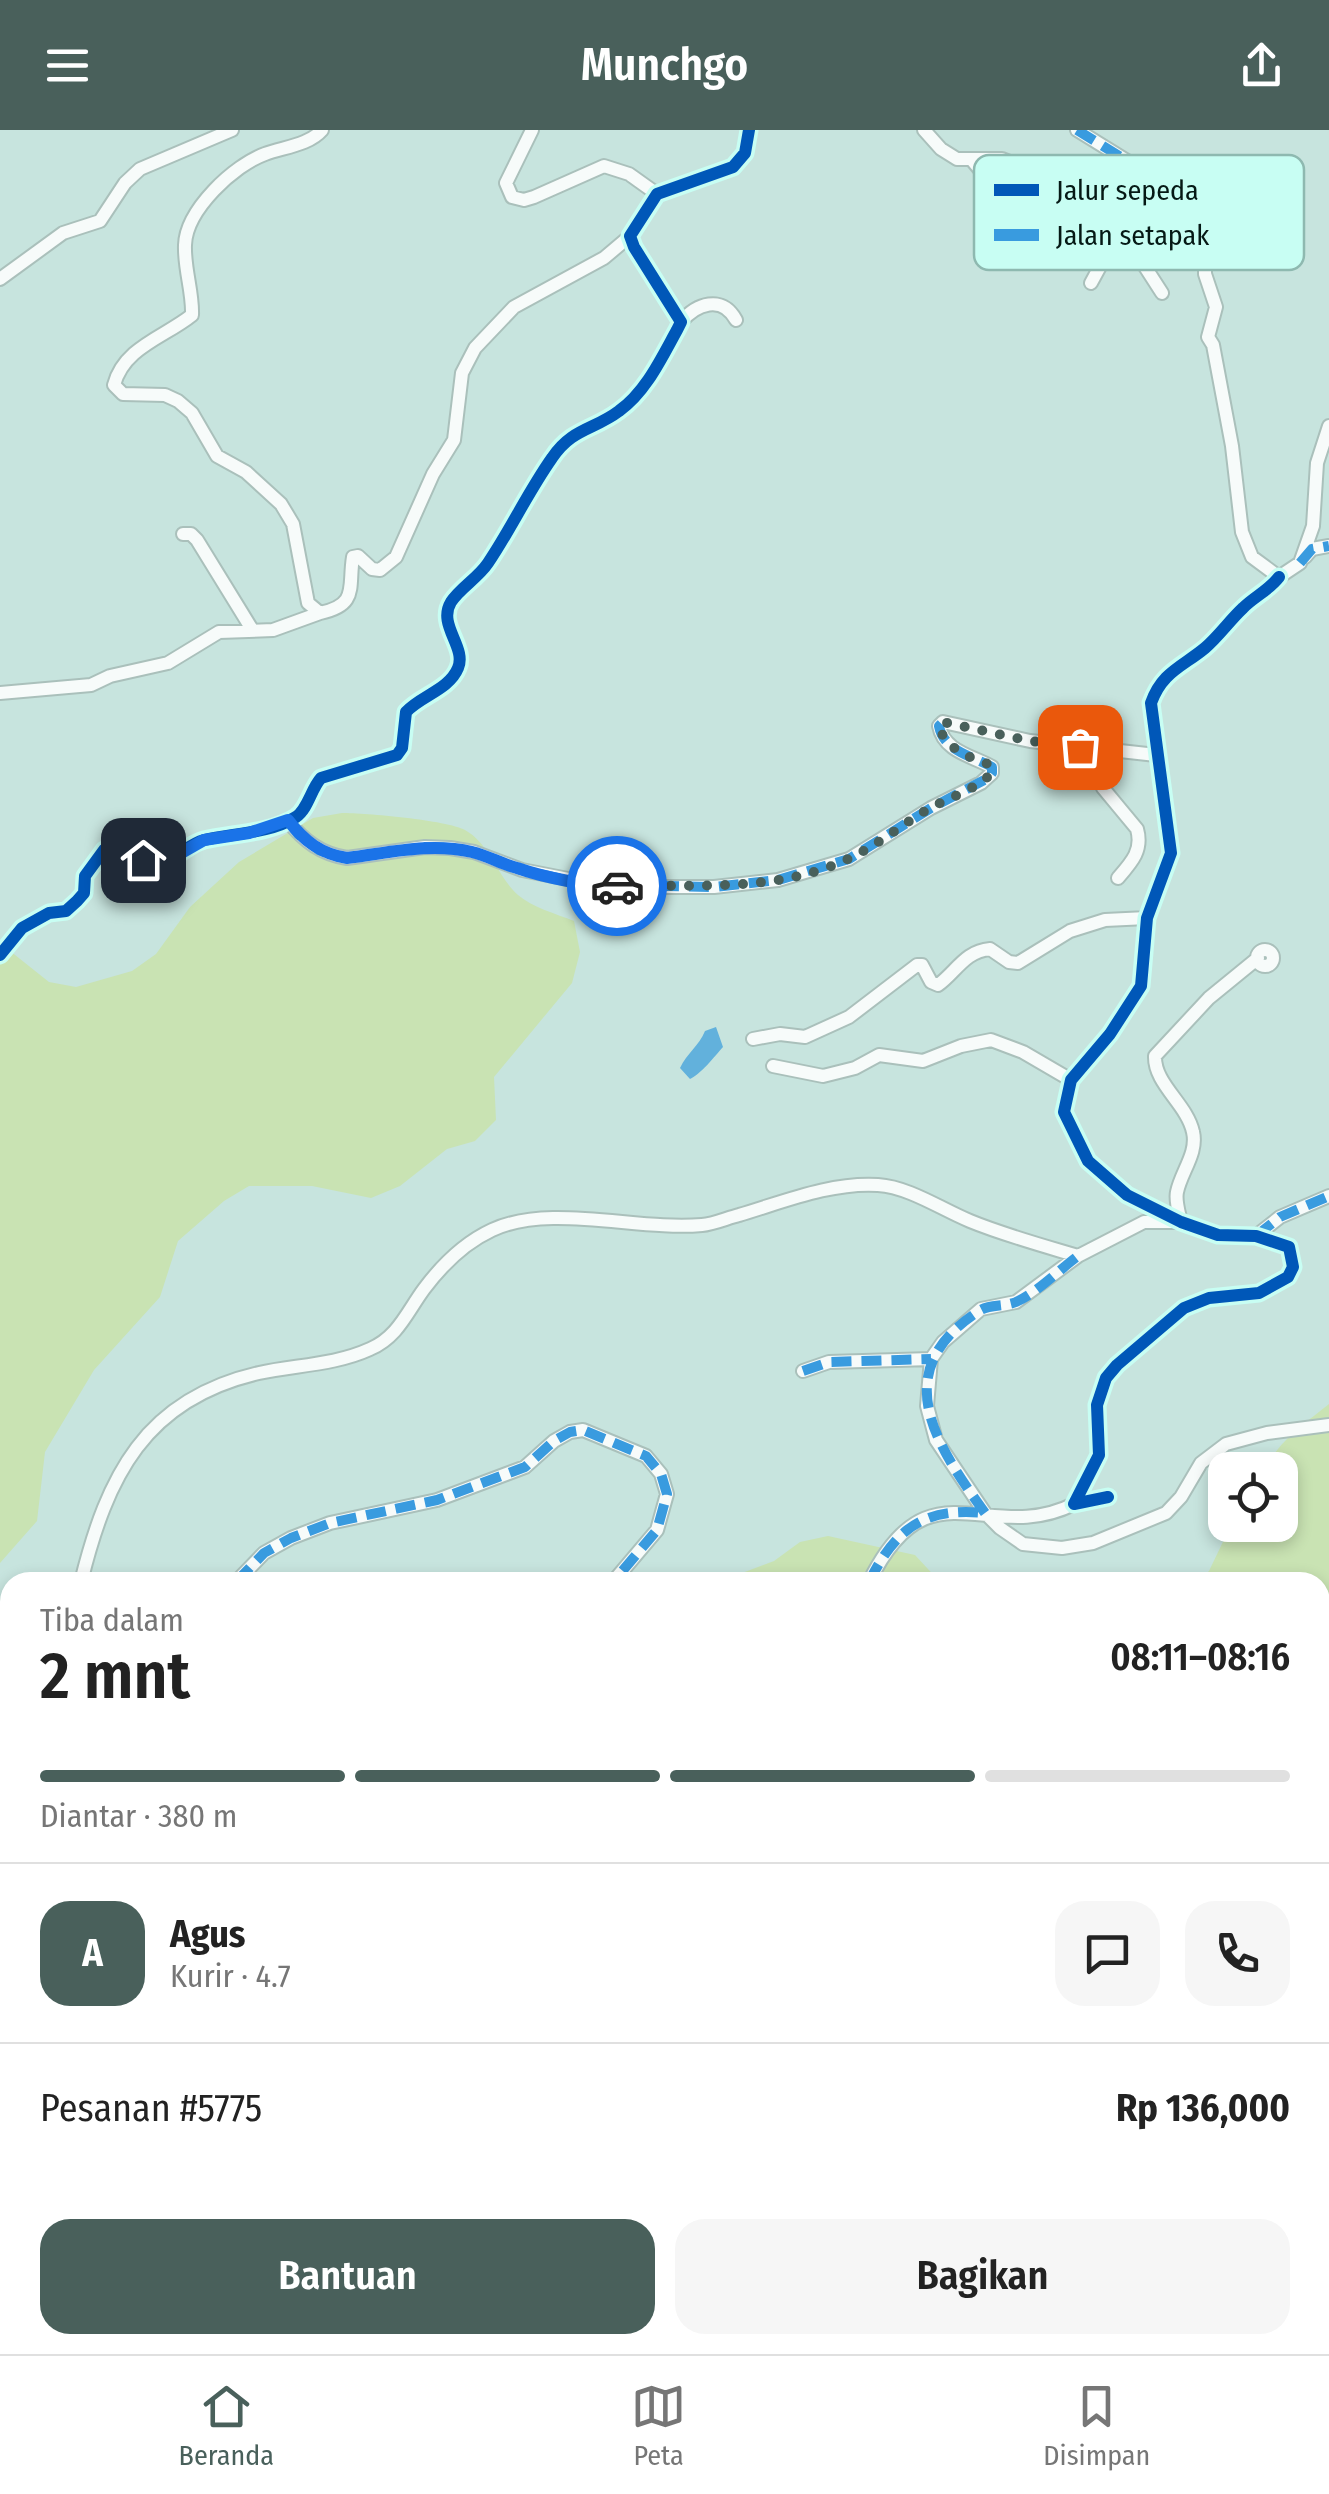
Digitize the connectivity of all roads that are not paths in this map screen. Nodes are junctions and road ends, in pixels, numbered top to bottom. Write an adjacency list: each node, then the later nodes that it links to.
1 (232, 130): 15 (street)
2 (322, 130): 25 (street)
3 (532, 130): 10 (street)
4 (750, 130): 10 (street)
5 (924, 130): 8 (street)
6 (1077, 130): 7 (street)
7 (1117, 155)
8 (971, 159): 9 (street)
9 (974, 163)
10 (657, 194): 11 (street)
11 (630, 236): 19 (street); 25 (street)
12 (1097, 270): 16 (street)
13 (1147, 270): 17 (street)
14 (1205, 270): 24 (street)
15 (0, 278)
16 (1090, 283)
17 (1162, 292)
18 (736, 320): 19 (street)
19 (680, 322): 30 (street)
20 (1329, 426): 23 (street)
21 (183, 534): 26 (street)
22 (1329, 546): 23 (street)
23 (1300, 562): 24 (street)
24 (1279, 577): 29 (street)
25 (320, 613): 26 (street)
26 (253, 631): 27 (street)
27 (0, 694)
28 (1090, 747): 29 (street); 30 (street); 31 (street)
29 (1156, 755): 32 (street)
30 (288, 820): 33 (street)
31 (1118, 878)
32 (1147, 918): 37 (street); 39 (street)
33 (22, 928): 34 (street); 35 (street)
34 (0, 933)
35 (0, 955)
36 (1258, 958): 41 (street)
37 (753, 1038)
38 (773, 1066): 39 (street)
39 (1072, 1080): 41 (street)
40 (1329, 1196): 42 (street)
41 (1181, 1222): 42 (street); 43 (street)
42 (1256, 1236): 48 (street)
43 (1078, 1256): 44 (street); 50 (street)
44 (931, 1359): 45 (street); 49 (street)
45 (803, 1371)
46 (1329, 1425): 49 (street)
47 (1108, 1497): 48 (street)
48 (1074, 1504): 49 (street)
49 (985, 1513): 53 (street)
50 (83, 1572)
51 (246, 1572): 52 (street)
52 (621, 1572)
53 (876, 1572)

